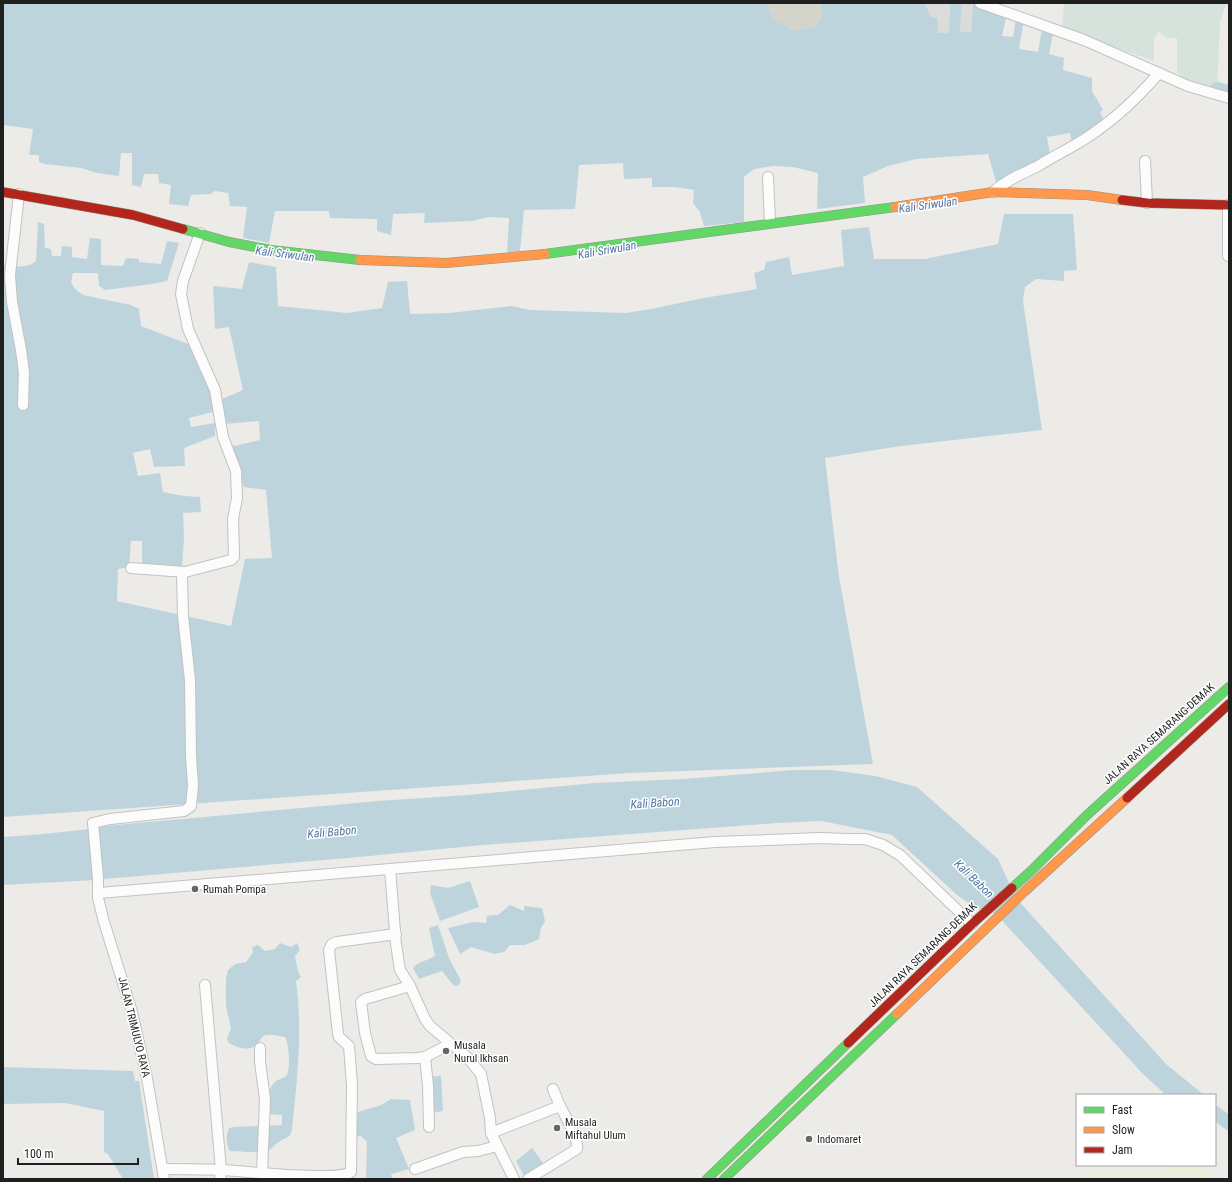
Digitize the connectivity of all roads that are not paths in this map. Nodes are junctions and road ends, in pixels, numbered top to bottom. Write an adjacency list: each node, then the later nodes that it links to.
1 (980, 3): 2 (street)
2 (1159, 73): 3 (street); 7 (street)
3 (1229, 98)
4 (1145, 161): 9 (street)
5 (768, 177): 11 (street)
6 (3, 192): 8 (main road)
7 (993, 192): 9 (main road); 11 (main road)
8 (19, 194): 12 (main road); 14 (street)
9 (1147, 203): 10 (main road)
10 (1228, 205): 13 (street)
11 (770, 223): 12 (main road)
12 (200, 233): 16 (street)
13 (1228, 256)
14 (23, 405)
15 (131, 568): 16 (street)
16 (185, 572): 20 (street, JALAN TRIMULYO RAYA)
17 (1229, 687): 21 (main road, JALAN RAYA SEMARANG-DEMAK)
18 (1229, 704): 41 (main road)
19 (390, 869): 20 (street); 21 (street); 22 (street)
20 (99, 892): 35 (street, JALAN TRIMULYO RAYA)
21 (972, 924): 40 (main road, JALAN RAYA SEMARANG-DEMAK)
22 (396, 934): 24 (street); 37 (street)
23 (205, 985): 36 (street)
24 (410, 986): 25 (street); 27 (street)
25 (450, 1044): 27 (street); 31 (street)
26 (260, 1048): 34 (street)
27 (425, 1057): 30 (street)
28 (553, 1089): 29 (street)
29 (560, 1106): 31 (street); 39 (street)
30 (429, 1128)
31 (491, 1133): 32 (street)
32 (497, 1146): 33 (street); 38 (street)
33 (415, 1169)
34 (262, 1172): 36 (street); 37 (street)
35 (164, 1174): 36 (street)
36 (220, 1174)
37 (330, 1178)
38 (514, 1179)
39 (528, 1179)
40 (707, 1179)
41 (724, 1179)

